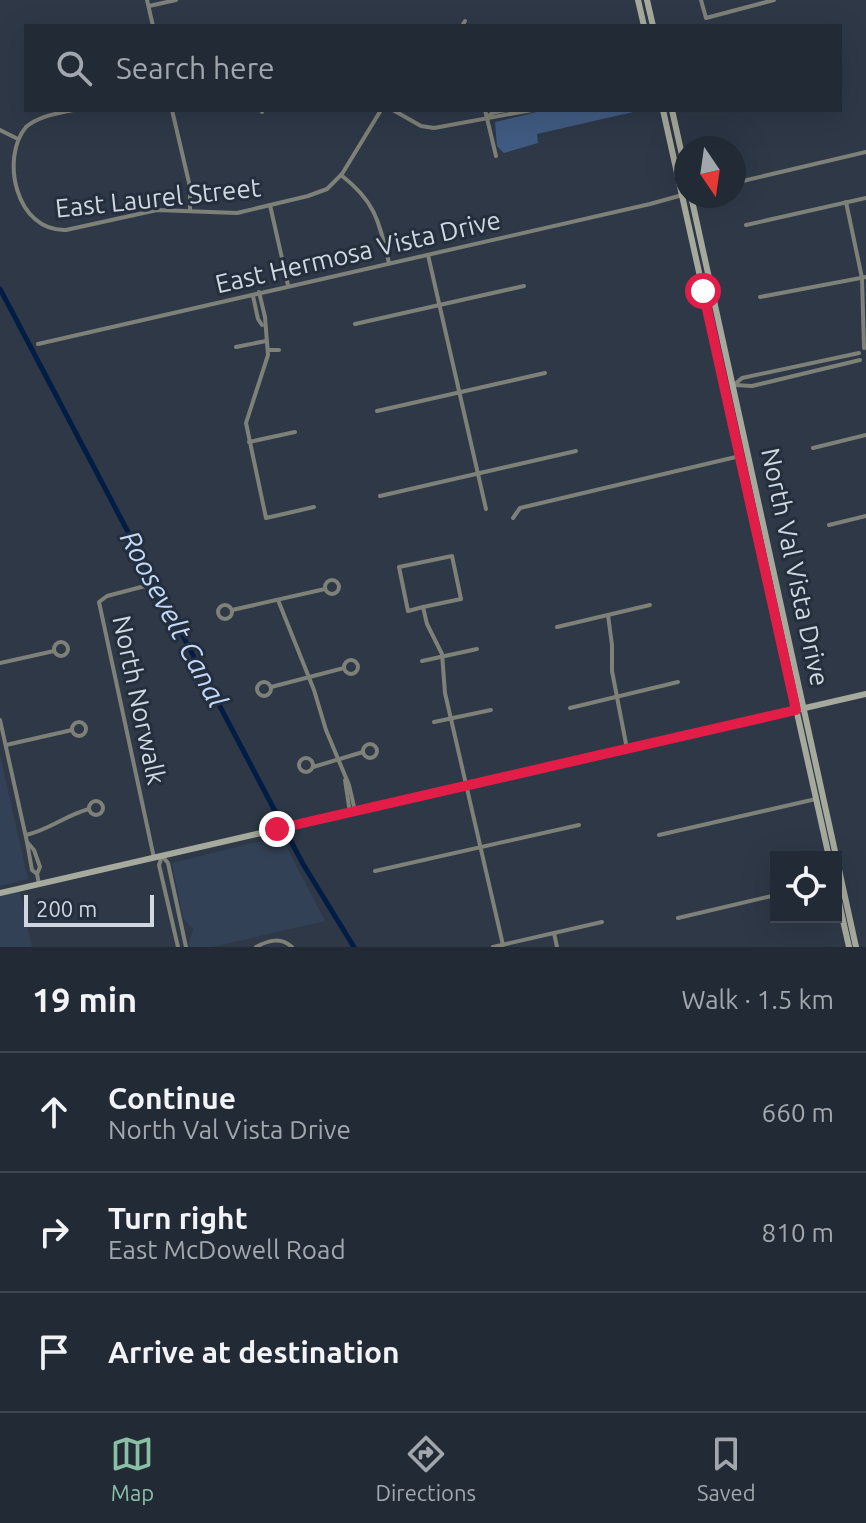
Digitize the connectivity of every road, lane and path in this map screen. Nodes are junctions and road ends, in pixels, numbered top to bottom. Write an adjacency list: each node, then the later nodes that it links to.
1 (176, 0): 6 (street)
2 (638, 0): 8 (main road)
3 (701, 0): 4 (street)
4 (774, 0)
5 (650, 1): 9 (main road)
6 (148, 3): 7 (street)
7 (153, 24)
8 (644, 24)
9 (653, 24)
10 (66, 112): 22 (street)
11 (172, 112): 34 (street)
12 (380, 112): 26 (street, East Laurel Street)
13 (396, 112): 19 (street)
14 (486, 112): 19 (street)
15 (497, 112): 19 (street)
16 (524, 112): 19 (street)
17 (664, 112): 23 (main road, North Val Vista Drive)
18 (672, 112): 21 (main road)
19 (487, 118): 25 (street)
20 (0, 130): 22 (street)
21 (678, 136)
22 (16, 138): 34 (street, East Laurel Street)
23 (674, 151)
24 (866, 152): 27 (street)
25 (496, 156)
26 (341, 175): 31 (street, East Laurel Street); 37 (street)
27 (746, 180)
28 (674, 198): 36 (street, East Hermosa Vista Drive)
29 (866, 198): 30 (street)
30 (846, 202): 35 (street); 38 (street)
31 (270, 205): 34 (street, East Laurel Street); 39 (street)
32 (689, 208): 45 (main road, North Val Vista Drive)
33 (689, 208): 46 (main road, North Val Vista Drive)
34 (190, 211)
35 (746, 225)
36 (428, 255): 37 (street, East Hermosa Vista Drive); 43 (street)
37 (389, 263): 39 (street, East Hermosa Vista Drive)
38 (864, 278): 42 (street); 52 (street)
39 (288, 286): 41 (street, East Hermosa Vista Drive)
40 (524, 286): 43 (street)
41 (256, 293): 49 (street); 50 (street, East Hermosa Vista Drive)
42 (760, 297)
43 (439, 305): 44 (street); 62 (street)
44 (355, 324)
45 (720, 326): 46 (main road); 47 (main road, North Val Vista Drive)
46 (712, 327): 48 (main road, North Val Vista Drive)
47 (723, 337): 48 (main road); 56 (main road, North Val Vista Drive)
48 (714, 339): 57 (main road, North Val Vista Drive)
49 (266, 341): 51 (street); 53 (street)
50 (38, 344)
51 (236, 347)
52 (865, 348): 55 (street)
53 (268, 350): 54 (street); 68 (street)
54 (279, 350)
55 (859, 353): 58 (street); 60 (street)
56 (728, 359): 57 (main road); 60 (main road, North Val Vista Drive)
57 (719, 361): 61 (main road, North Val Vista Drive)
58 (863, 362): 60 (street)
59 (545, 373): 62 (street)
60 (734, 385): 61 (main road); 63 (main road, North Val Vista Drive)
61 (725, 387): 64 (main road, North Val Vista Drive)
62 (459, 392): 65 (street); 75 (street)
63 (737, 397): 64 (main road); 71 (main road, North Val Vista Drive)
64 (728, 399): 72 (main road, North Val Vista Drive)
65 (377, 411)
66 (295, 432): 68 (street)
67 (866, 435): 69 (street)
68 (249, 442): 77 (street)
69 (813, 448)
70 (576, 451): 75 (street)
71 (749, 454): 72 (main road); 73 (main road, North Val Vista Drive)
72 (740, 456): 74 (main road, North Val Vista Drive); 80 (street, North Val Vista Drive)
73 (752, 468): 74 (main road); 82 (main road, North Val Vista Drive)
74 (744, 470): 83 (main road, North Val Vista Drive)
75 (478, 474): 76 (street); 78 (street)
76 (380, 496)
77 (314, 507)
78 (486, 509)
79 (866, 516): 81 (street)
80 (513, 518)
81 (829, 525)
82 (771, 549): 83 (main road); 89 (main road, North Val Vista Drive)
83 (762, 551): 90 (main road, North Val Vista Drive)
84 (149, 585): 129 (street, North Norwalk)
85 (325, 589): 86 (street)
86 (278, 600): 91 (street); 100 (street)
87 (650, 605): 92 (street)
88 (423, 607): 88 (street); 96 (street)
89 (783, 607): 90 (main road); 106 (main road, North Val Vista Drive)
90 (774, 609): 108 (main road, North Val Vista Drive)
91 (232, 610)
92 (608, 615): 93 (street); 104 (street)
93 (557, 627)
94 (477, 649): 96 (street)
95 (54, 651): 98 (street)
96 (442, 657): 97 (street); 109 (street)
97 (422, 661)
98 (0, 663)
99 (344, 668): 100 (street)
100 (309, 678): 102 (street); 116 (street)
101 (678, 682): 104 (street)
102 (271, 687)
103 (866, 694): 106 (main road)
104 (616, 698): 105 (street); 114 (street)
105 (570, 708)
106 (805, 708): 108 (main road); 119 (main road, North Val Vista Drive)
107 (491, 710): 109 (street)
108 (796, 710): 114 (main road); 119 (main road, North Val Vista Drive)
109 (451, 719): 111 (street); 118 (street)
110 (0, 720): 113 (street)
111 (434, 722)
112 (72, 730): 113 (street)
113 (6, 745): 123 (street)
114 (627, 749): 118 (main road)
115 (363, 752): 116 (street)
116 (338, 760): 117 (street); 121 (street)
117 (313, 767)
118 (466, 786): 121 (main road); 126 (street)
119 (820, 798): 124 (street); 127 (main road, North Val Vista Drive); 128 (main road, North Val Vista Drive)
120 (89, 809): 123 (street)
121 (352, 812): 129 (main road)
122 (579, 825): 126 (street)
123 (26, 835): 125 (street)
124 (659, 835)
125 (27, 842): 131 (street); 131 (street)
126 (480, 847): 130 (street); 140 (street)
127 (828, 851)
128 (832, 851)
129 (158, 857): 132 (main road); 141 (street, North Norwalk); 142 (street, North Norwalk)
130 (375, 871)
131 (37, 874): 132 (street)
132 (39, 884): 133 (main road)
133 (0, 893)
134 (842, 893): 148 (main road, North Val Vista Drive)
135 (770, 896): 137 (street)
136 (842, 916): 147 (main road)
137 (678, 918)
138 (602, 922): 139 (street)
139 (554, 933): 140 (street); 146 (street)
140 (503, 945): 145 (street)
141 (178, 947)
142 (186, 947)
143 (256, 947): 144 (street)
144 (292, 947)
145 (493, 947)
146 (557, 947)
147 (849, 947)
148 (856, 947)

